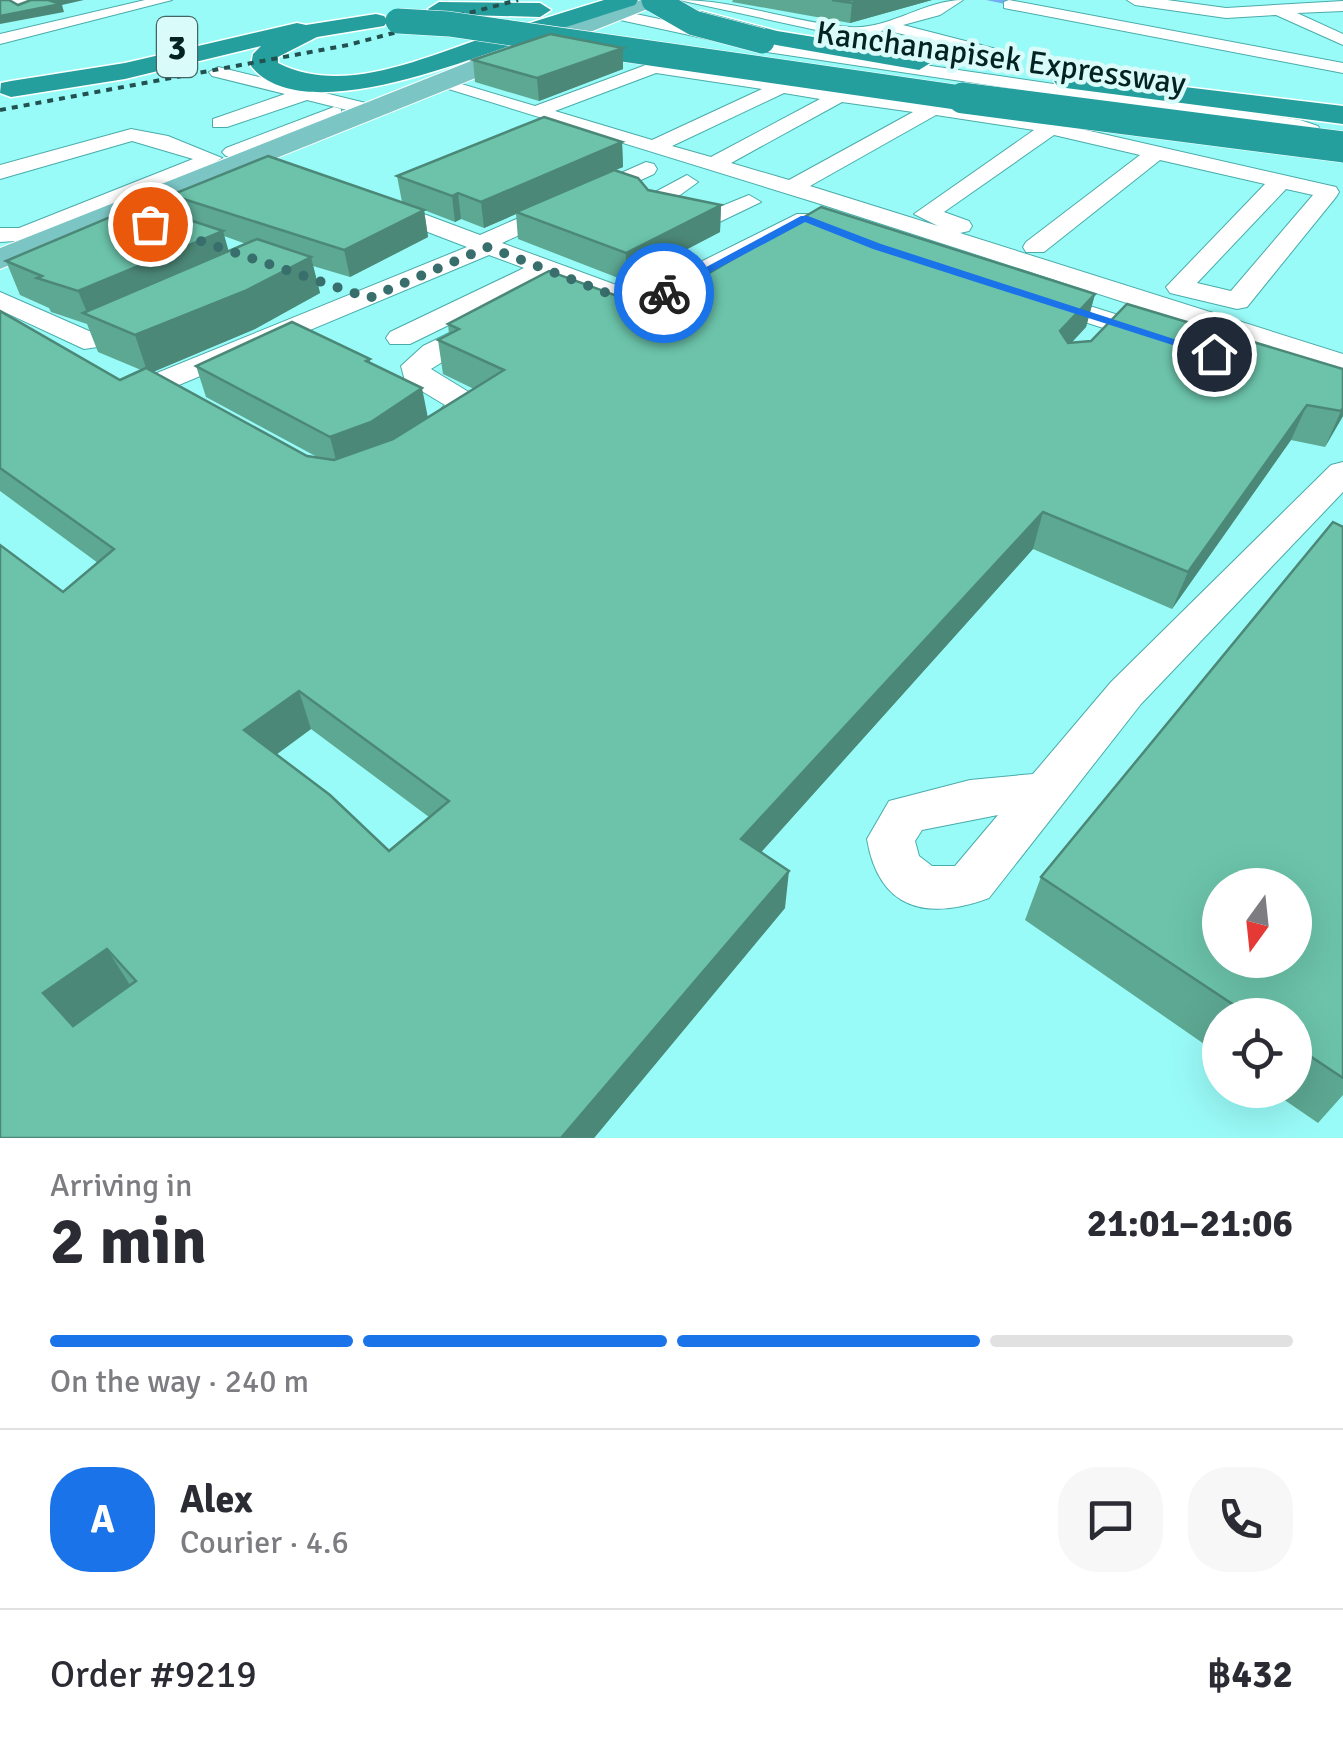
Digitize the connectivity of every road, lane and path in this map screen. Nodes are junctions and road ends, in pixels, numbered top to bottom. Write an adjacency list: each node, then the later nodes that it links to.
1 (47, 0): 13 (street); 23 (street)
2 (353, 0): 42 (highway, 3)
3 (457, 0): 63 (highway, Kanchanapisek Expressway)
4 (496, 0): 5 (highway)
5 (568, 0)
6 (657, 0): 16 (main road); 36 (highway, bridge)
7 (668, 0): 36 (highway, bridge)
8 (687, 0): 11 (street)
9 (955, 0): 26 (street)
10 (118, 2): 18 (street)
11 (715, 2): 26 (street)
12 (1128, 2): 19 (street)
13 (19, 4)
14 (1337, 4): 22 (street)
15 (311, 5): 46 (highway, 3)
16 (615, 5): 20 (highway); 20 (highway); 29 (main road); 29 (street)
17 (1009, 5): 27 (street)
18 (159, 6): 23 (street)
19 (1158, 6): 22 (street); 25 (street)
20 (393, 8): 42 (highway); 46 (highway); 67 (highway, bridge)
21 (274, 10): 35 (highway)
22 (1284, 14): 24 (street); 30 (street)
23 (96, 16): 28 (street)
24 (1254, 18)
25 (1172, 22)
26 (883, 26): 34 (street)
27 (1182, 38): 32 (street); 33 (street)
28 (0, 39)
29 (547, 40): 45 (main road)
30 (1343, 40)
31 (132, 43): 35 (highway)
32 (1145, 43)
33 (1234, 48): 37 (street); 38 (street)
34 (975, 53)
35 (85, 56): 46 (highway)
36 (919, 62): 58 (highway)
37 (1208, 63)
38 (1322, 64): 39 (street); 43 (street)
39 (1343, 68)
40 (218, 72): 49 (street)
41 (698, 74): 44 (street); 47 (street); 56 (street)
42 (47, 80): 46 (highway, 3)
43 (1295, 80)
44 (742, 82): 48 (street); 52 (street)
45 (438, 83): 50 (main road); 56 (street)
46 (3, 85)
47 (664, 89)
48 (778, 89): 51 (street); 71 (street)
49 (304, 94): 54 (street); 60 (street)
50 (408, 95): 54 (main road); 71 (street)
51 (839, 96): 53 (street); 73 (street)
52 (706, 98)
53 (933, 109): 62 (street); 78 (street)
54 (371, 110): 65 (main road)
55 (613, 111): 61 (street)
56 (536, 112): 61 (street)
57 (334, 113): 65 (street)
58 (1343, 114)
59 (652, 121): 66 (street)
60 (220, 123)
61 (579, 125): 66 (street)
62 (1050, 128): 69 (street); 85 (street)
63 (1343, 129)
64 (111, 131): 72 (street)
65 (293, 135): 68 (street); 70 (main road)
66 (616, 136): 71 (street)
67 (1343, 143)
68 (233, 152)
69 (1157, 152): 76 (street); 85 (street)
70 (262, 154): 74 (street); 81 (main road)
71 (650, 158): 73 (street); 77 (street); 84 (street)
72 (0, 164)
73 (712, 165): 78 (street)
74 (299, 167)
75 (0, 172): 83 (street)
76 (1281, 181): 90 (street); 90 (street)
77 (687, 182): 80 (street); 80 (street)
78 (791, 188): 100 (street)
79 (362, 199): 84 (street)
80 (749, 202): 82 (street)
81 (116, 212): 86 (main road); 87 (street)
82 (804, 218): 88 (street); 94 (street)
83 (0, 235)
84 (484, 245): 88 (street); 93 (street)
85 (1034, 247): 90 (street)
86 (0, 258)
87 (60, 263)
88 (558, 273): 97 (street); 102 (street)
89 (334, 286): 93 (street)
90 (1180, 287)
91 (5, 291): 95 (street)
92 (1021, 293): 96 (street)
93 (369, 298): 101 (street)
94 (695, 304)
95 (155, 312)
96 (1111, 322): 98 (street); 99 (street)
97 (400, 338)
98 (1090, 344)
99 (1188, 346)
100 (1343, 364)
101 (163, 381)
102 (412, 446)
103 (1343, 472): 104 (street)
104 (1042, 792)

